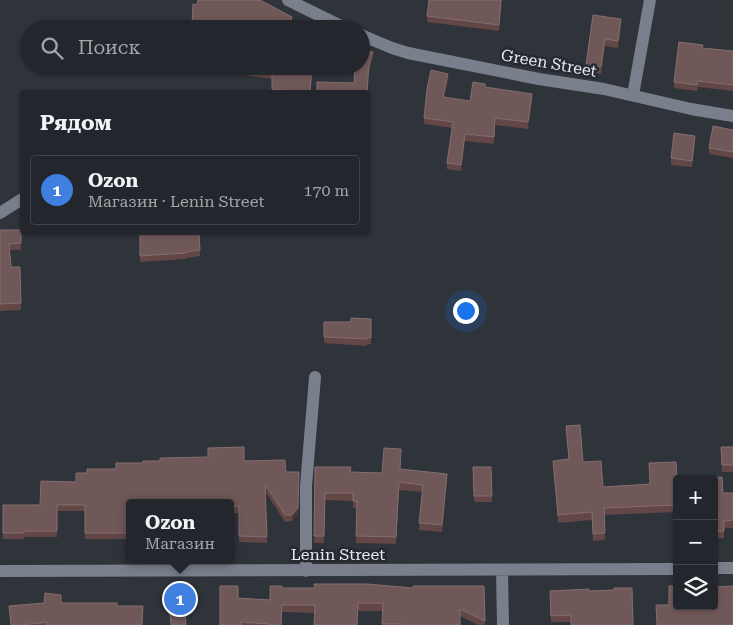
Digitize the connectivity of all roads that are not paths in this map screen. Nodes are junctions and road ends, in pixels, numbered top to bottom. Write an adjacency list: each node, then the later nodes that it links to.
1 (288, 0): 3 (street)
2 (650, 0): 5 (street)
3 (329, 20)
4 (370, 39): 5 (street, Green Street)
5 (633, 95): 6 (street, Green Street)
6 (733, 116)
7 (20, 200): 8 (street)
8 (0, 213)
9 (315, 377): 15 (street)
10 (718, 568): 11 (street)
11 (733, 568)
12 (673, 569): 14 (street, Lenin Street)
13 (0, 570): 15 (street, Lenin Street)
14 (502, 570): 15 (street, Lenin Street); 16 (street)
15 (306, 571)
16 (503, 625)

